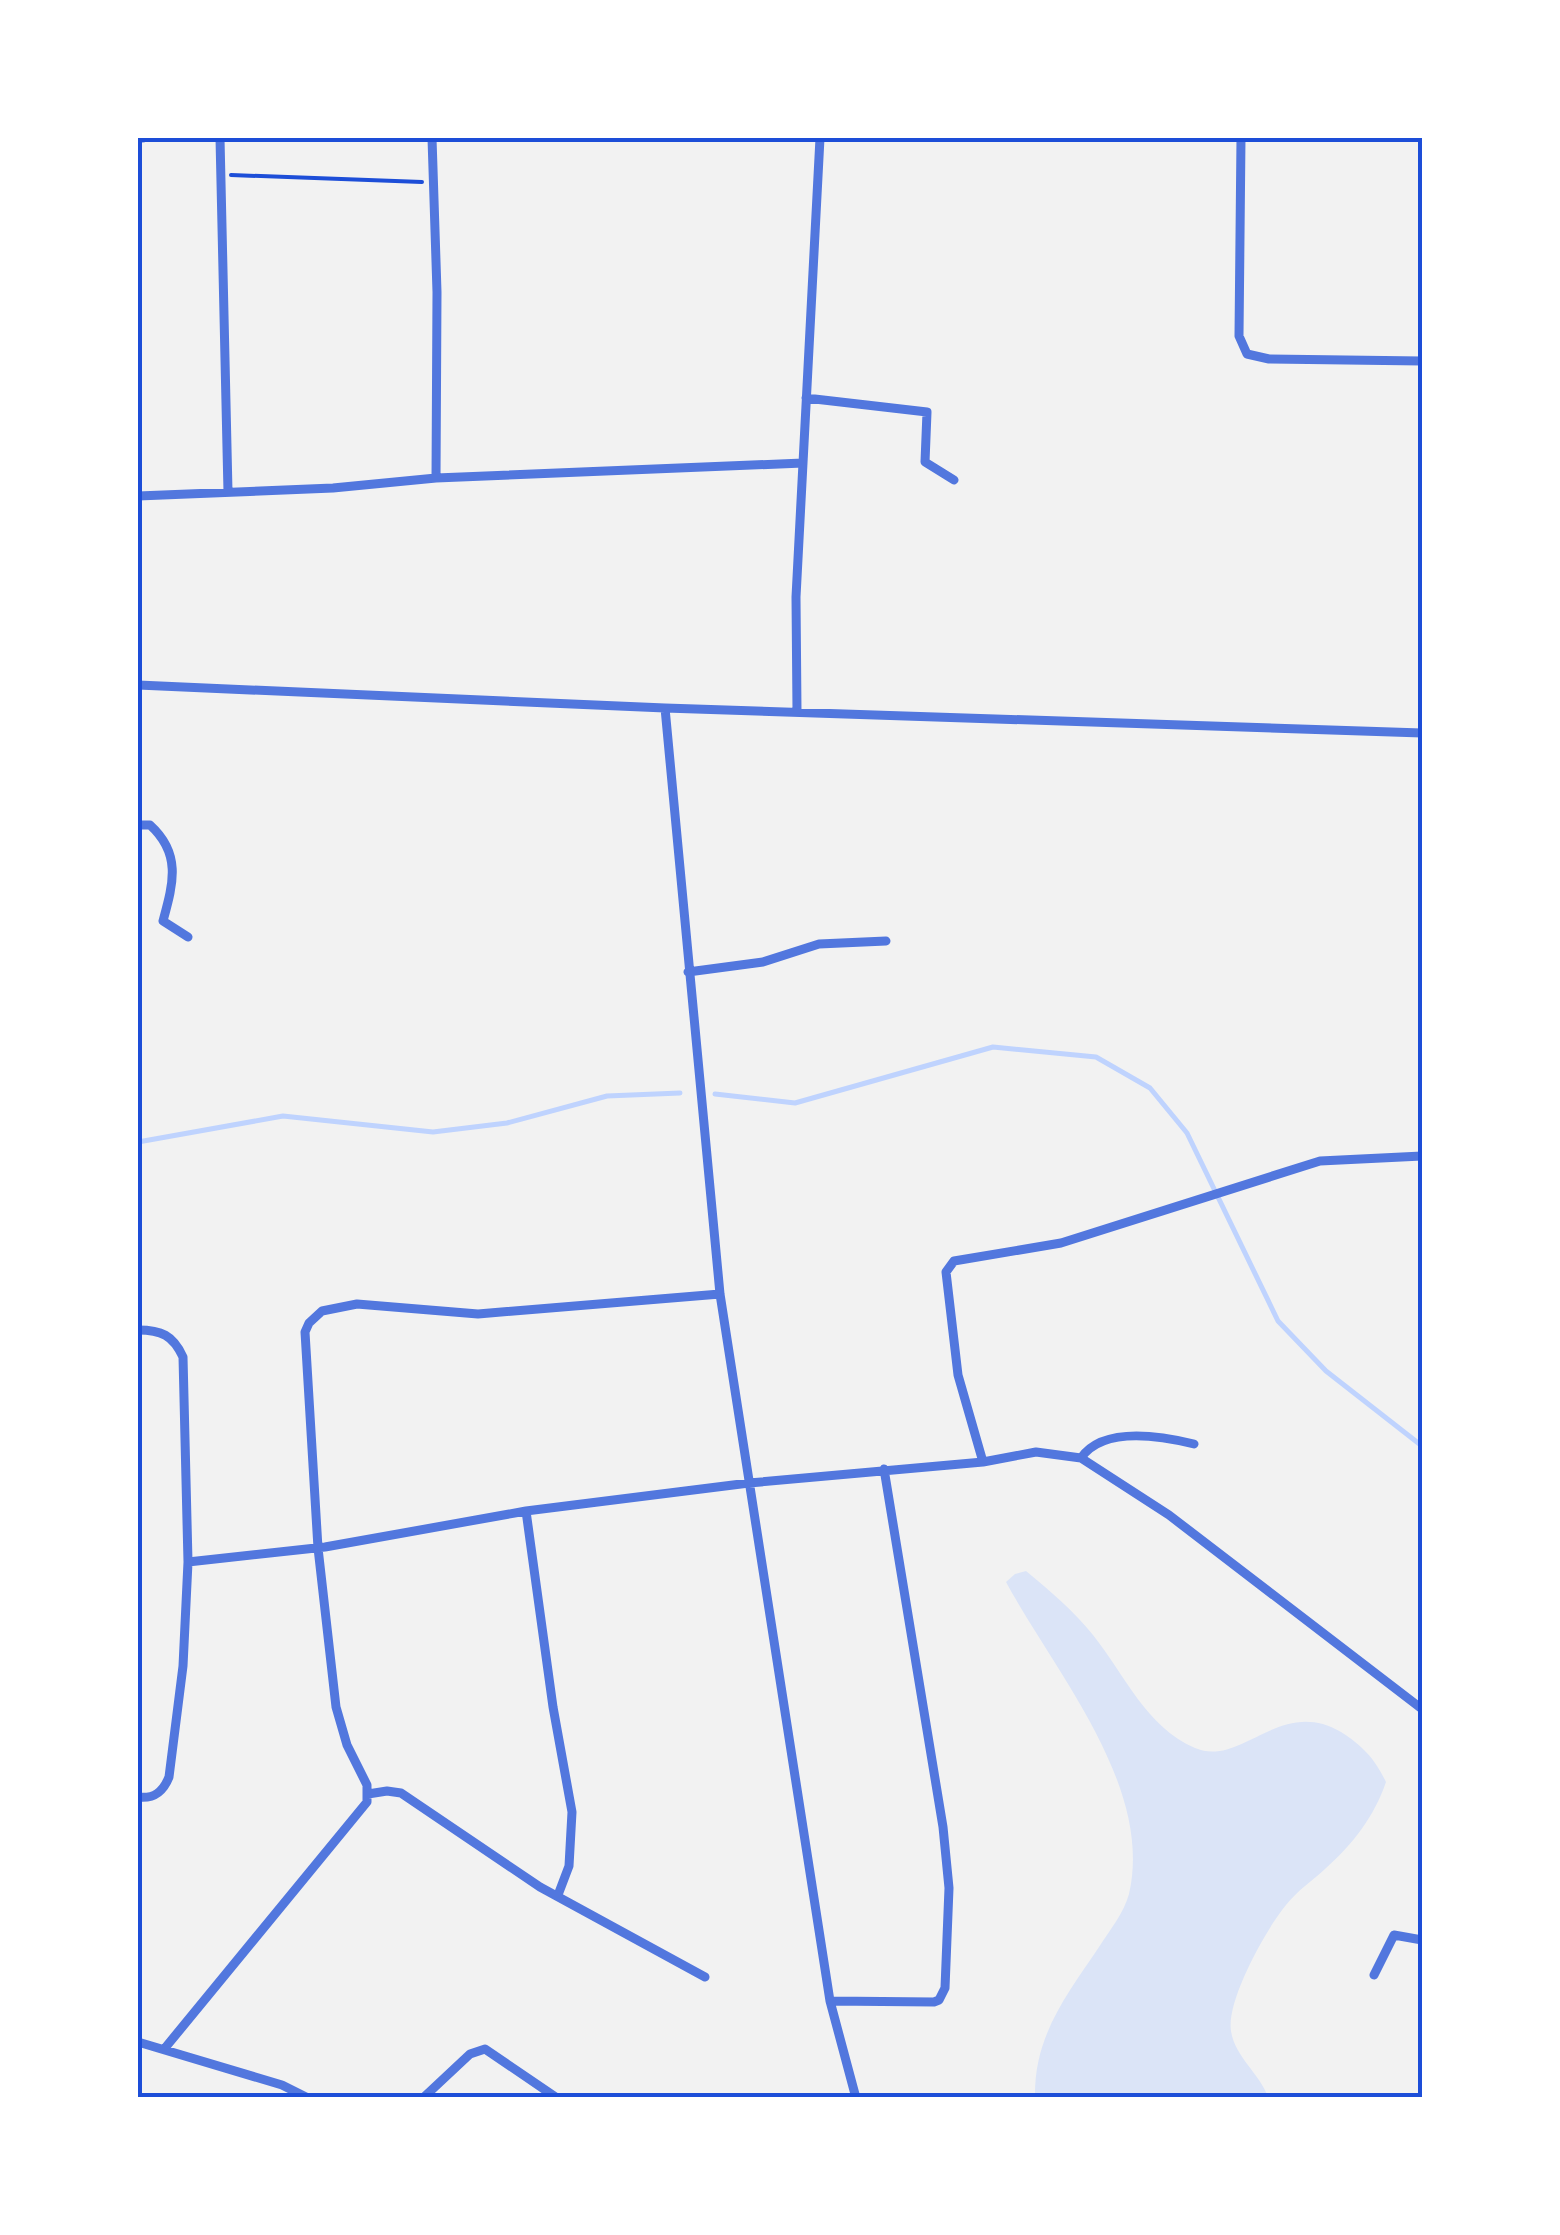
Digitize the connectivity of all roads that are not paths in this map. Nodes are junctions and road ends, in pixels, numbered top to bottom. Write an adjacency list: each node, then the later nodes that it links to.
1 (220, 138): 10 (street)
2 (432, 138): 8 (street)
3 (820, 138): 6 (street)
4 (1241, 138): 5 (street)
5 (1422, 362)
6 (806, 398): 7 (street); 9 (street)
7 (803, 463): 8 (street); 14 (street)
8 (436, 478): 10 (street)
9 (954, 480)
10 (228, 492): 11 (street)
11 (138, 496)
12 (138, 686): 13 (street)
13 (665, 708): 14 (street); 19 (street)
14 (797, 711): 15 (street)
15 (1422, 733)
16 (138, 825): 17 (street)
17 (188, 936)
18 (886, 941): 19 (street)
19 (688, 972): 21 (street)
20 (1422, 1156): 25 (street)
21 (720, 1294): 27 (street); 29 (street)
22 (138, 1330): 30 (street)
23 (1194, 1444): 24 (street)
24 (1081, 1458): 25 (street); 31 (street)
25 (984, 1462): 26 (street)
26 (884, 1469): 27 (street); 38 (street)
27 (749, 1483): 28 (street); 38 (street)
28 (526, 1511): 29 (street); 34 (street)
29 (318, 1548): 30 (street); 32 (street)
30 (188, 1562): 33 (street)
31 (1422, 1709)
32 (368, 1794): 34 (street); 40 (street)
33 (138, 1797)
34 (558, 1895): 37 (street)
35 (1422, 1940): 36 (street)
36 (1374, 1975)
37 (705, 1978)
38 (830, 2001): 44 (street)
39 (138, 2042): 40 (street)
40 (165, 2048): 41 (street)
41 (308, 2098)
42 (423, 2098): 43 (street)
43 (557, 2098)
44 (856, 2098)

